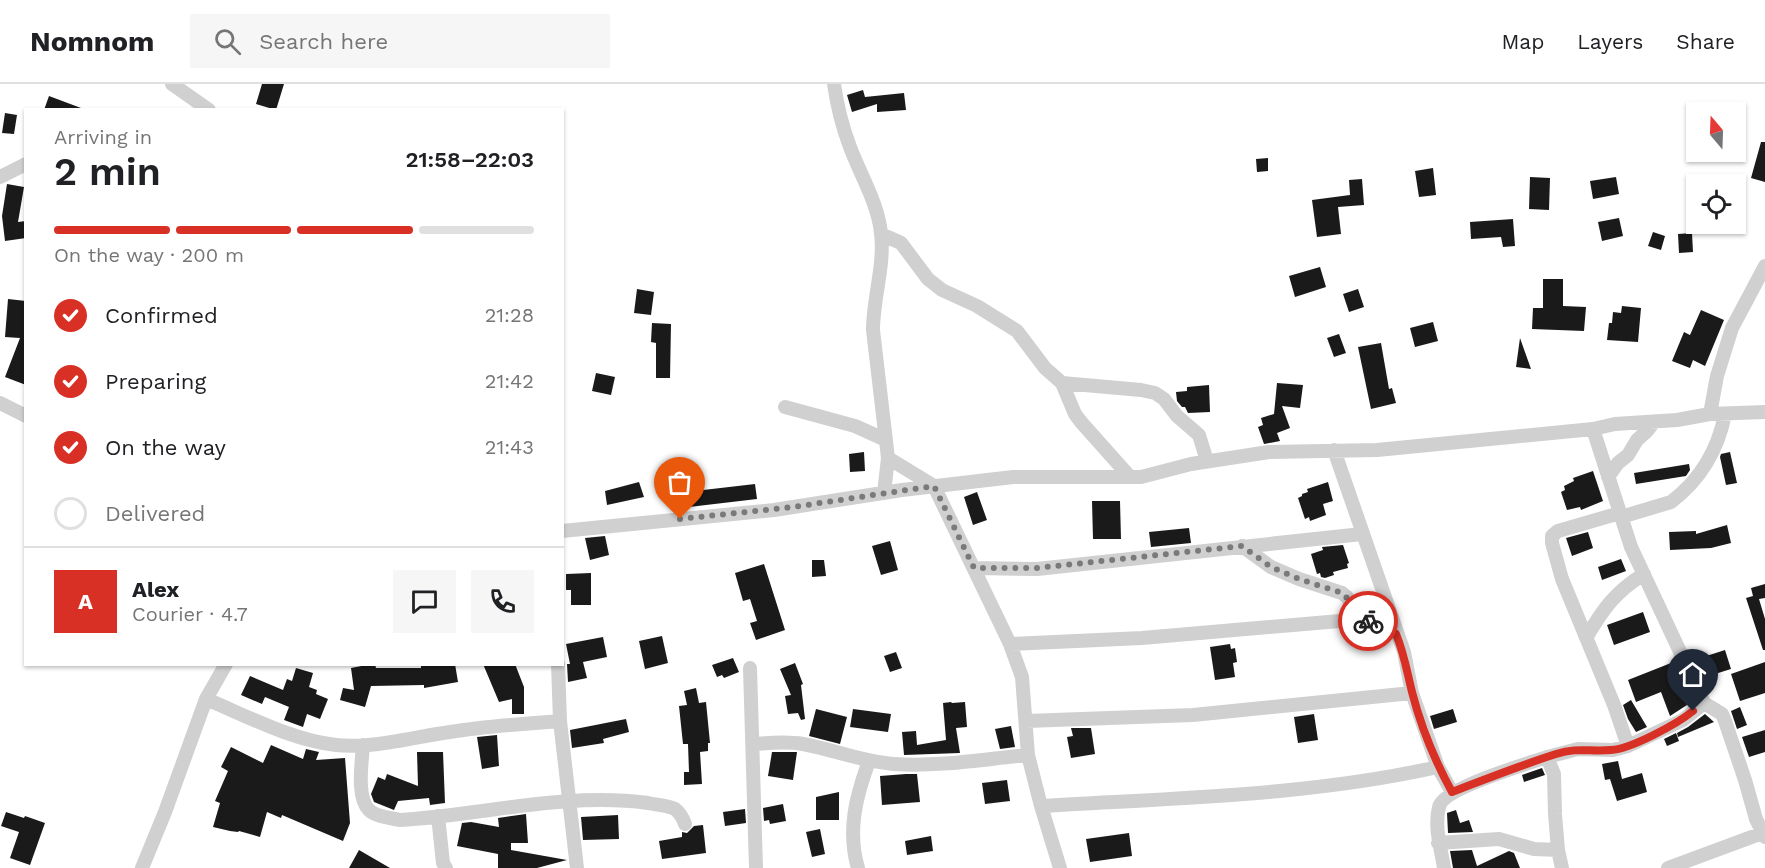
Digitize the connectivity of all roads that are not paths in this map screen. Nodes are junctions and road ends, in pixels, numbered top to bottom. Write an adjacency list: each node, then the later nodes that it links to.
1 (172, 84): 3 (street)
2 (834, 84): 6 (street)
3 (206, 108)
4 (24, 165): 5 (street)
5 (0, 177)
6 (881, 234): 8 (street); 17 (street)
7 (1765, 266): 12 (street)
8 (1062, 383): 20 (street); 21 (street)
9 (0, 403): 14 (street)
10 (785, 407): 17 (street)
11 (1765, 412): 13 (street)
12 (1710, 414): 13 (street); 15 (street)
13 (1725, 414): 25 (street)
14 (24, 415)
15 (1654, 422): 16 (street); 22 (street)
16 (1593, 429): 18 (street); 22 (street)
17 (886, 440): 19 (street)
18 (1334, 450): 20 (street); 27 (street)
19 (888, 458): 23 (street); 24 (street)
20 (1208, 461): 21 (street)
21 (1130, 477): 23 (street)
22 (1608, 477): 25 (street)
23 (934, 486): 24 (street); 29 (street)
24 (884, 493): 26 (street)
25 (1620, 515): 30 (street); 33 (street)
26 (564, 531)
27 (1362, 534): 28 (street); 32 (street)
28 (1242, 546): 29 (street); 31 (street)
29 (974, 568): 34 (street)
30 (1644, 574): 33 (street); 40 (street)
31 (1363, 619): 32 (street); 34 (street)
32 (1396, 634): 38 (street)
33 (1586, 638): 45 (street)
34 (1010, 644): 42 (street)
35 (224, 666): 39 (street)
36 (558, 666): 41 (street)
37 (750, 668): 43 (street)
38 (1412, 693): 42 (street); 49 (street)
39 (206, 699): 44 (street); 58 (street)
40 (1704, 703): 45 (street); 55 (street)
41 (560, 721): 44 (street); 51 (street)
42 (1026, 721): 46 (street)
43 (753, 744): 48 (street); 61 (street)
44 (363, 745): 53 (street)
45 (1628, 746): 47 (street)
46 (1028, 755): 48 (street); 52 (street)
47 (1547, 757): 50 (street); 57 (street)
48 (869, 761): 62 (street)
49 (1438, 766): 50 (street); 52 (street)
50 (1452, 792): 56 (street)
51 (570, 801): 53 (street); 54 (street); 60 (street)
52 (1041, 806): 63 (street)
53 (438, 816): 59 (street)
54 (685, 824)
55 (1764, 834): 66 (street)
56 (1438, 843): 57 (street); 64 (street)
57 (1558, 850): 65 (street)
58 (142, 868)
59 (446, 868)
60 (577, 868)
61 (756, 868)
62 (858, 868)
63 (1060, 868)
64 (1444, 868)
65 (1562, 868)
66 (1668, 868)

